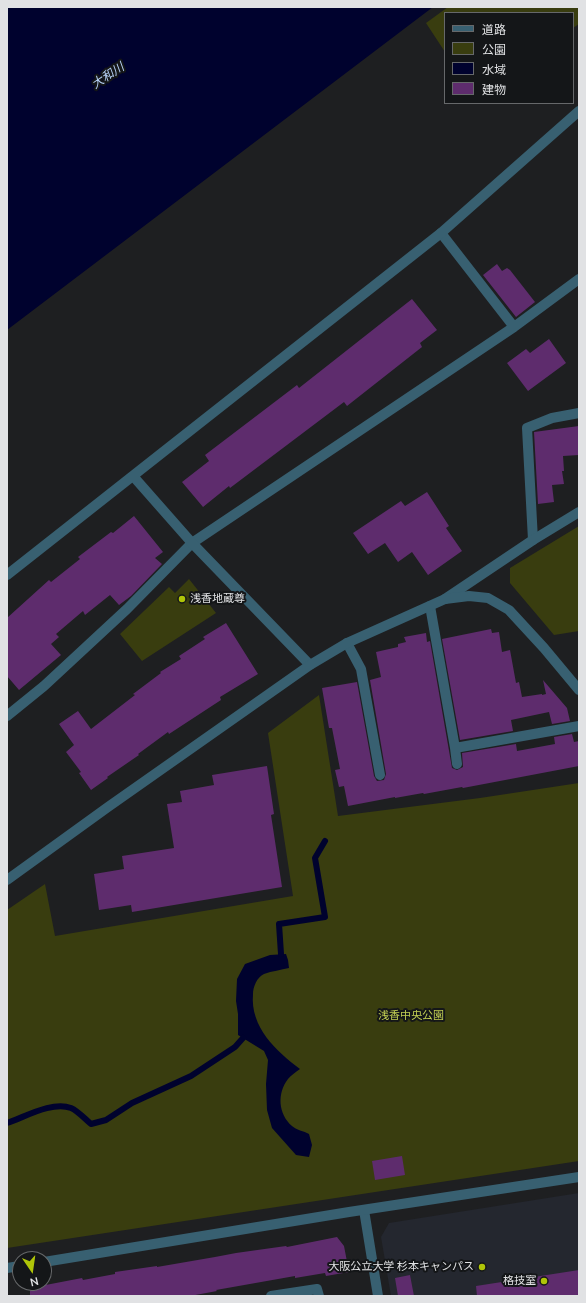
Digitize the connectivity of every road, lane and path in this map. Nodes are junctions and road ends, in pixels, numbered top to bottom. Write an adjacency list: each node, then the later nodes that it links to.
1 (579, 111): 2 (street)
2 (441, 233): 4 (street); 6 (street)
3 (579, 279): 4 (street)
4 (514, 327): 9 (street)
5 (579, 413): 8 (street)
6 (133, 476): 9 (street); 10 (street)
7 (579, 512): 8 (street)
8 (533, 540): 11 (street)
9 (192, 543): 14 (street); 16 (street)
10 (7, 575)
11 (445, 599): 12 (street); 15 (street)
12 (430, 606): 13 (street); 18 (street)
13 (347, 643): 14 (street); 20 (street)
14 (310, 665): 21 (street)
15 (579, 690)
16 (7, 716)
17 (579, 726): 18 (street)
18 (455, 748): 19 (street)
19 (457, 764)
20 (380, 775)
21 (7, 880)
22 (579, 1177): 23 (street)
23 (364, 1210): 24 (street); 27 (street)
24 (52, 1261)
25 (271, 1296): 26 (street)
26 (318, 1296)
27 (378, 1296)

